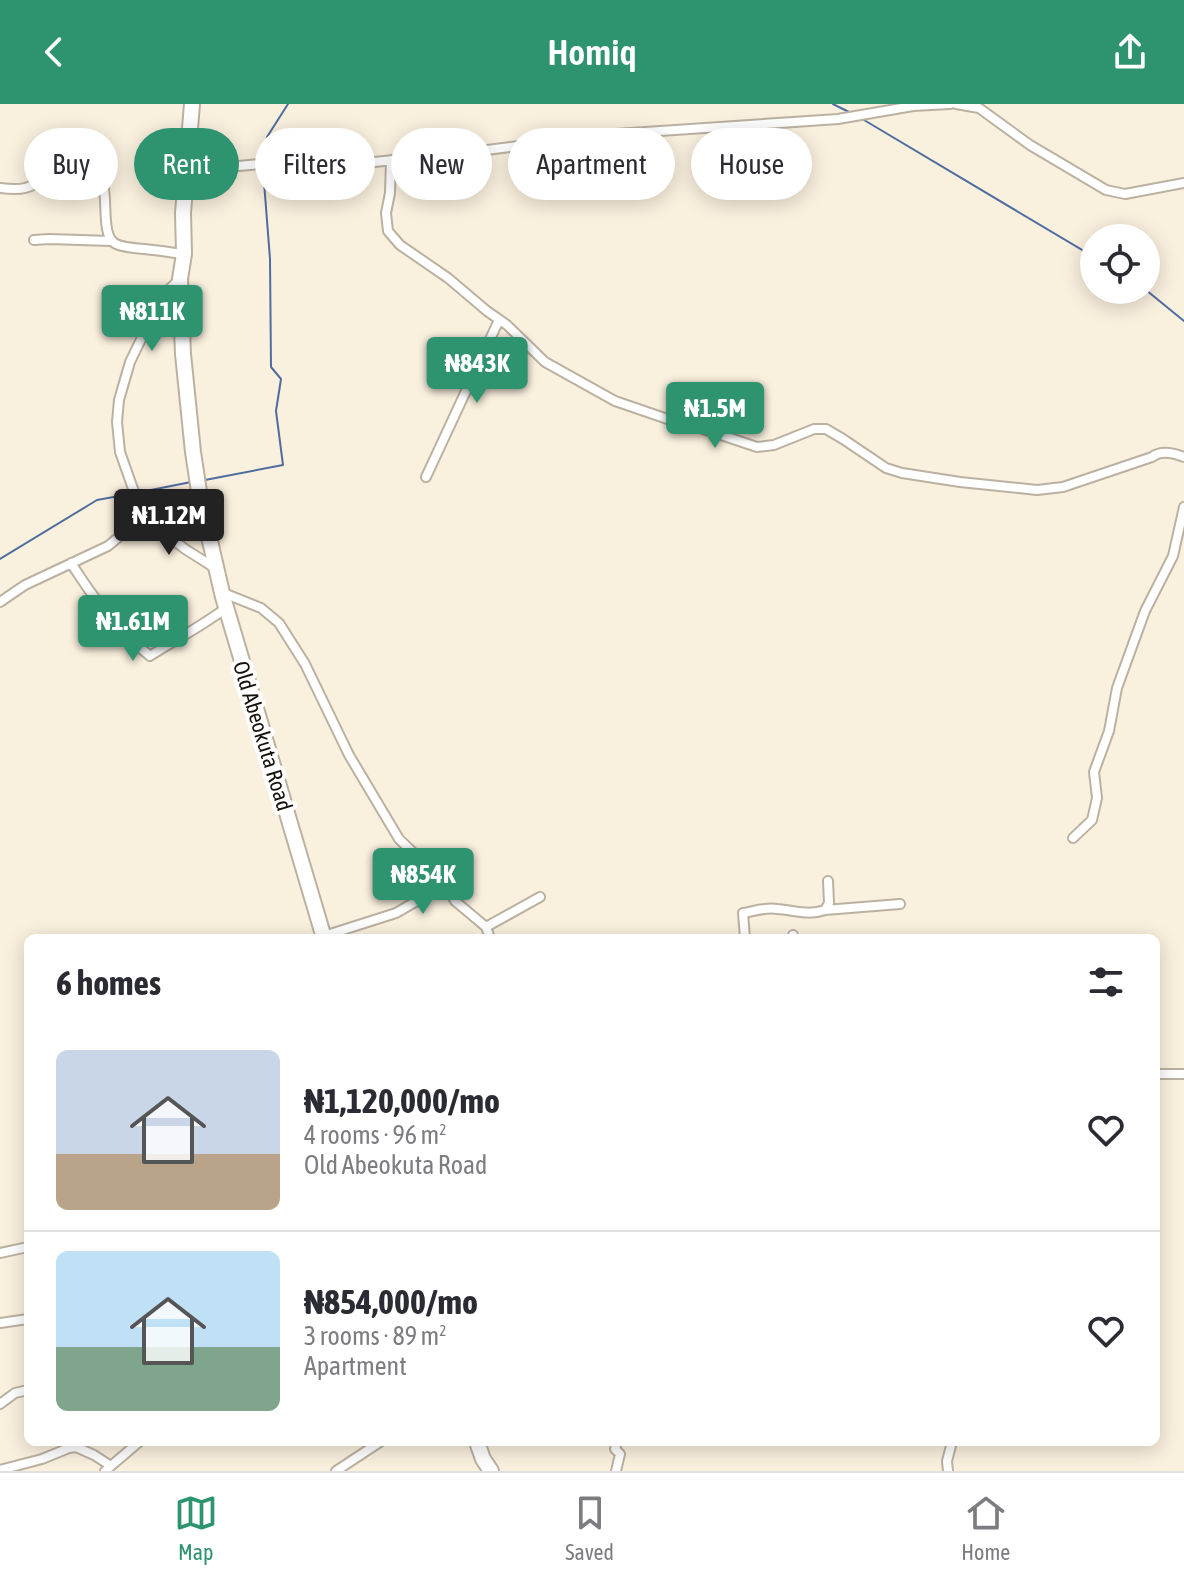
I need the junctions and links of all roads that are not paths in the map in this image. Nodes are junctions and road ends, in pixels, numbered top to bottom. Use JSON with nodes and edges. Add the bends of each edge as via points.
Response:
{"nodes":[{"id":1,"x":192,"y":104,"type":"edge"},
{"id":2,"x":953,"y":104,"type":"edge"},
{"id":3,"x":190,"y":128,"type":"edge"},
{"id":4,"x":492,"y":149,"type":"edge"},
{"id":5,"x":391,"y":160,"type":"joint"},
{"id":6,"x":239,"y":166,"type":"edge"},
{"id":7,"x":1184,"y":183,"type":"edge"},
{"id":8,"x":0,"y":188,"type":"edge"},
{"id":9,"x":184,"y":200,"type":"edge"},
{"id":10,"x":34,"y":240,"type":"dead end"},
{"id":11,"x":111,"y":241,"type":"junction"},
{"id":12,"x":184,"y":254,"type":"junction"},
{"id":13,"x":180,"y":279,"type":"junction"},
{"id":14,"x":499,"y":320,"type":"junction"},
{"id":15,"x":1184,"y":457,"type":"edge"},
{"id":16,"x":426,"y":477,"type":"dead end"},
{"id":17,"x":1184,"y":507,"type":"edge"},
{"id":18,"x":143,"y":517,"type":"junction"},
{"id":19,"x":71,"y":563,"type":"junction"},
{"id":20,"x":215,"y":568,"type":"junction"},
{"id":21,"x":221,"y":592,"type":"junction"},
{"id":22,"x":0,"y":602,"type":"edge"},
{"id":23,"x":226,"y":608,"type":"junction"},
{"id":24,"x":1073,"y":838,"type":"dead end"},
{"id":25,"x":828,"y":881,"type":"dead end"},
{"id":26,"x":446,"y":884,"type":"junction"},
{"id":27,"x":540,"y":897,"type":"dead end"},
{"id":28,"x":900,"y":904,"type":"dead end"},
{"id":29,"x":825,"y":910,"type":"junction"},
{"id":30,"x":486,"y":927,"type":"junction"},
{"id":31,"x":323,"y":934,"type":"edge"},
{"id":32,"x":333,"y":934,"type":"edge"},
{"id":33,"x":489,"y":934,"type":"edge"},
{"id":34,"x":745,"y":934,"type":"edge"},
{"id":35,"x":1160,"y":1074,"type":"edge"},
{"id":36,"x":1184,"y":1074,"type":"edge"},
{"id":37,"x":24,"y":1248,"type":"edge"},
{"id":38,"x":0,"y":1253,"type":"edge"},
{"id":39,"x":24,"y":1320,"type":"edge"},
{"id":40,"x":0,"y":1323,"type":"edge"},
{"id":41,"x":24,"y":1391,"type":"edge"},
{"id":42,"x":0,"y":1404,"type":"edge"},
{"id":43,"x":134,"y":1446,"type":"edge"},
{"id":44,"x":374,"y":1446,"type":"edge"},
{"id":45,"x":479,"y":1446,"type":"edge"},
{"id":46,"x":616,"y":1446,"type":"edge"},
{"id":47,"x":951,"y":1446,"type":"edge"},
{"id":48,"x":108,"y":1469,"type":"edge"},
{"id":49,"x":0,"y":1470,"type":"edge"},
{"id":50,"x":336,"y":1471,"type":"edge"},
{"id":51,"x":491,"y":1471,"type":"edge"},
{"id":52,"x":616,"y":1471,"type":"edge"},
{"id":53,"x":948,"y":1471,"type":"edge"}],
"edges":[{"from":1,"to":3,"type":"highway","name":"Old Abeokuta Road"},
{"from":2,"to":4,"type":"street"},
{"from":2,"to":7,"type":"street","via":[[979,108],[1106,190],[1125,194]]},
{"from":5,"to":6,"type":"street"},
{"from":5,"to":14,"type":"street","via":[[388,231]]},
{"from":8,"to":11,"type":"street","via":[[24,188],[76,167],[95,168],[104,186]]},
{"from":9,"to":12,"type":"highway","name":"Old Abeokuta Road"},
{"from":10,"to":11,"type":"street"},
{"from":11,"to":12,"type":"street"},
{"from":12,"to":13,"type":"highway","name":"Old Abeokuta Road"},
{"from":13,"to":18,"type":"street","via":[[162,296],[130,362],[119,400],[120,452]]},
{"from":13,"to":20,"type":"highway","name":"Old Abeokuta Road","via":[[193,452]]},
{"from":14,"to":15,"type":"street","via":[[545,362],[615,401],[757,447],[826,429],[902,473],[1037,490],[1063,487],[1156,454]]},
{"from":14,"to":16,"type":"street"},
{"from":17,"to":24,"type":"street","via":[[1173,556],[1145,611],[1117,688],[1094,772],[1097,798],[1092,820]]},
{"from":18,"to":19,"type":"street","via":[[108,546]]},
{"from":18,"to":20,"type":"street"},
{"from":19,"to":22,"type":"street"},
{"from":19,"to":23,"type":"street","via":[[96,602],[150,656]]},
{"from":20,"to":21,"type":"highway","name":"Old Abeokuta Road"},
{"from":21,"to":23,"type":"highway","name":"Old Abeokuta Road"},
{"from":21,"to":26,"type":"street","via":[[261,608],[279,623],[399,839]]},
{"from":23,"to":31,"type":"highway","name":"Old Abeokuta Road"},
{"from":25,"to":29,"type":"street"},
{"from":26,"to":30,"type":"street","via":[[455,901]]},
{"from":26,"to":32,"type":"street","via":[[396,913]]},
{"from":27,"to":30,"type":"street"},
{"from":28,"to":29,"type":"street"},
{"from":29,"to":34,"type":"street","via":[[765,908],[743,913]]},
{"from":30,"to":33,"type":"street"},
{"from":35,"to":36,"type":"street"},
{"from":37,"to":38,"type":"street"},
{"from":39,"to":40,"type":"street"},
{"from":41,"to":42,"type":"street"},
{"from":43,"to":48,"type":"street"},
{"from":44,"to":50,"type":"street"},
{"from":45,"to":51,"type":"highway"},
{"from":46,"to":52,"type":"street","via":[[620,1454]]},
{"from":47,"to":53,"type":"street"},
{"from":48,"to":49,"type":"street","via":[[76,1447]]}]}
